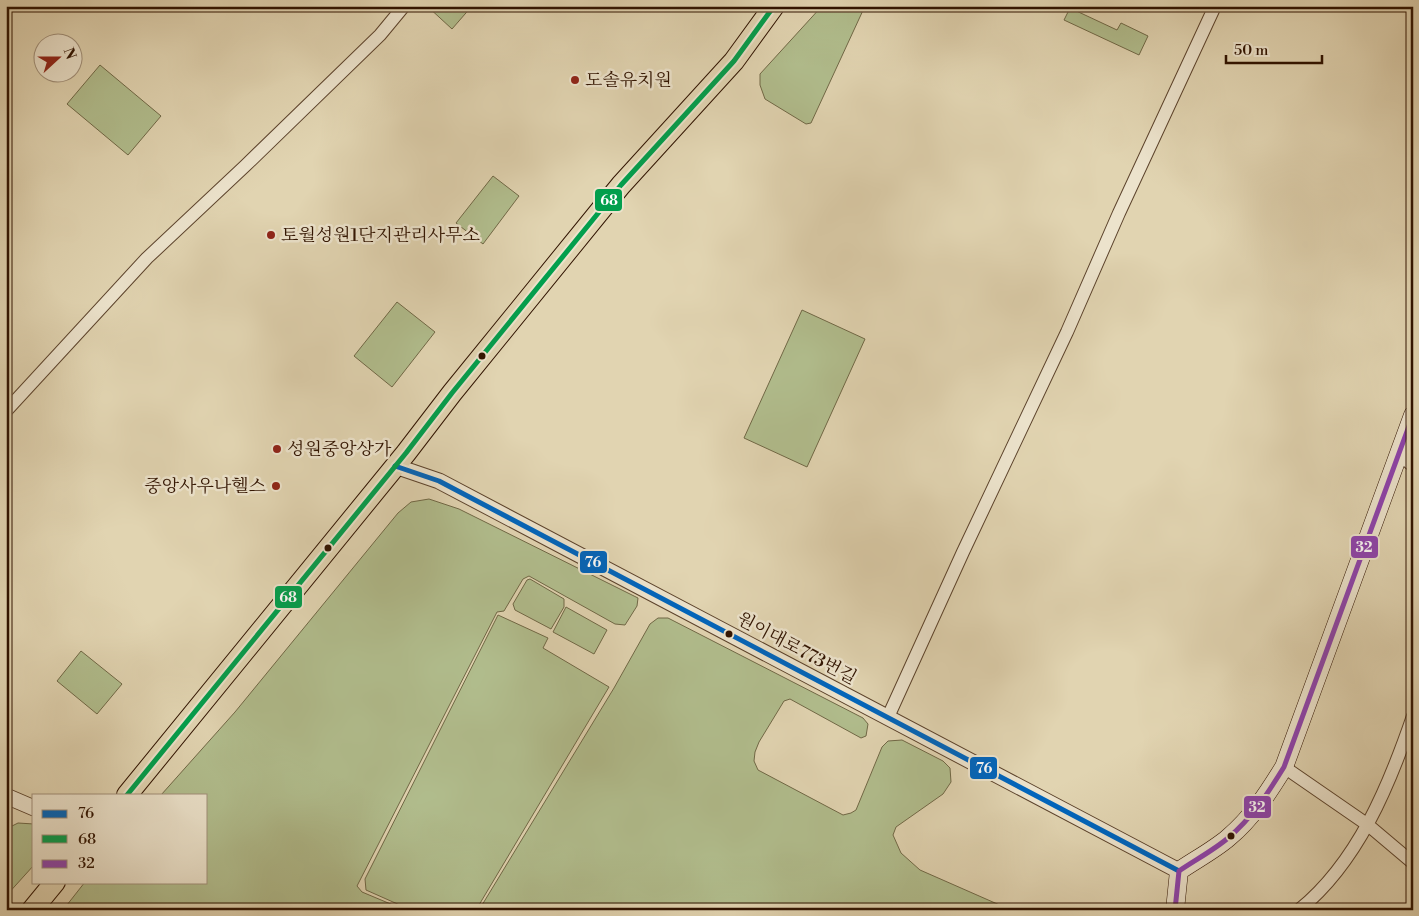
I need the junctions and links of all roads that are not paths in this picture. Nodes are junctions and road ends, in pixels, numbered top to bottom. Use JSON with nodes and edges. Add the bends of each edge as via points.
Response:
{"nodes":[{"id":1,"x":404,"y":6,"type":"edge"},
{"id":2,"x":774,"y":6,"type":"edge"},
{"id":3,"x":1215,"y":6,"type":"edge"},
{"id":4,"x":6,"y":411,"type":"edge"},
{"id":5,"x":1413,"y":415,"type":"edge"},
{"id":6,"x":1399,"y":454,"type":"junction"},
{"id":7,"x":395,"y":466,"type":"junction"},
{"id":8,"x":1413,"y":466,"type":"edge"},
{"id":9,"x":1413,"y":716,"type":"edge"},
{"id":10,"x":888,"y":717,"type":"junction"},
{"id":11,"x":1409,"y":743,"type":"edge"},
{"id":12,"x":1284,"y":767,"type":"junction"},
{"id":13,"x":128,"y":794,"type":"edge"},
{"id":14,"x":6,"y":796,"type":"edge"},
{"id":15,"x":32,"y":807,"type":"edge"},
{"id":16,"x":1368,"y":824,"type":"junction"},
{"id":17,"x":1413,"y":863,"type":"edge"},
{"id":18,"x":1179,"y":870,"type":"junction"},
{"id":19,"x":53,"y":884,"type":"edge"},
{"id":20,"x":32,"y":910,"type":"edge"},
{"id":21,"x":1175,"y":910,"type":"edge"},
{"id":22,"x":1299,"y":910,"type":"edge"}],
"edges":[{"from":1,"to":4,"type":"street","via":[[380,34],[147,258]]},
{"from":2,"to":7,"type":"main road","via":[[734,60],[621,185]]},
{"from":3,"to":10,"type":"street"},
{"from":5,"to":6,"type":"main road"},
{"from":6,"to":8,"type":"street"},
{"from":6,"to":12,"type":"main road"},
{"from":7,"to":10,"type":"street","name":"원이대로773번길","via":[[439,481]]},
{"from":7,"to":13,"type":"main road"},
{"from":9,"to":11,"type":"street"},
{"from":10,"to":18,"type":"street","name":"원이대로773번길"},
{"from":11,"to":16,"type":"street"},
{"from":12,"to":16,"type":"street"},
{"from":12,"to":18,"type":"main road","via":[[1269,792],[1239,828]]},
{"from":14,"to":15,"type":"street"},
{"from":16,"to":17,"type":"street"},
{"from":16,"to":22,"type":"street","via":[[1338,868]]},
{"from":18,"to":21,"type":"main road"},
{"from":19,"to":20,"type":"main road"}]}
